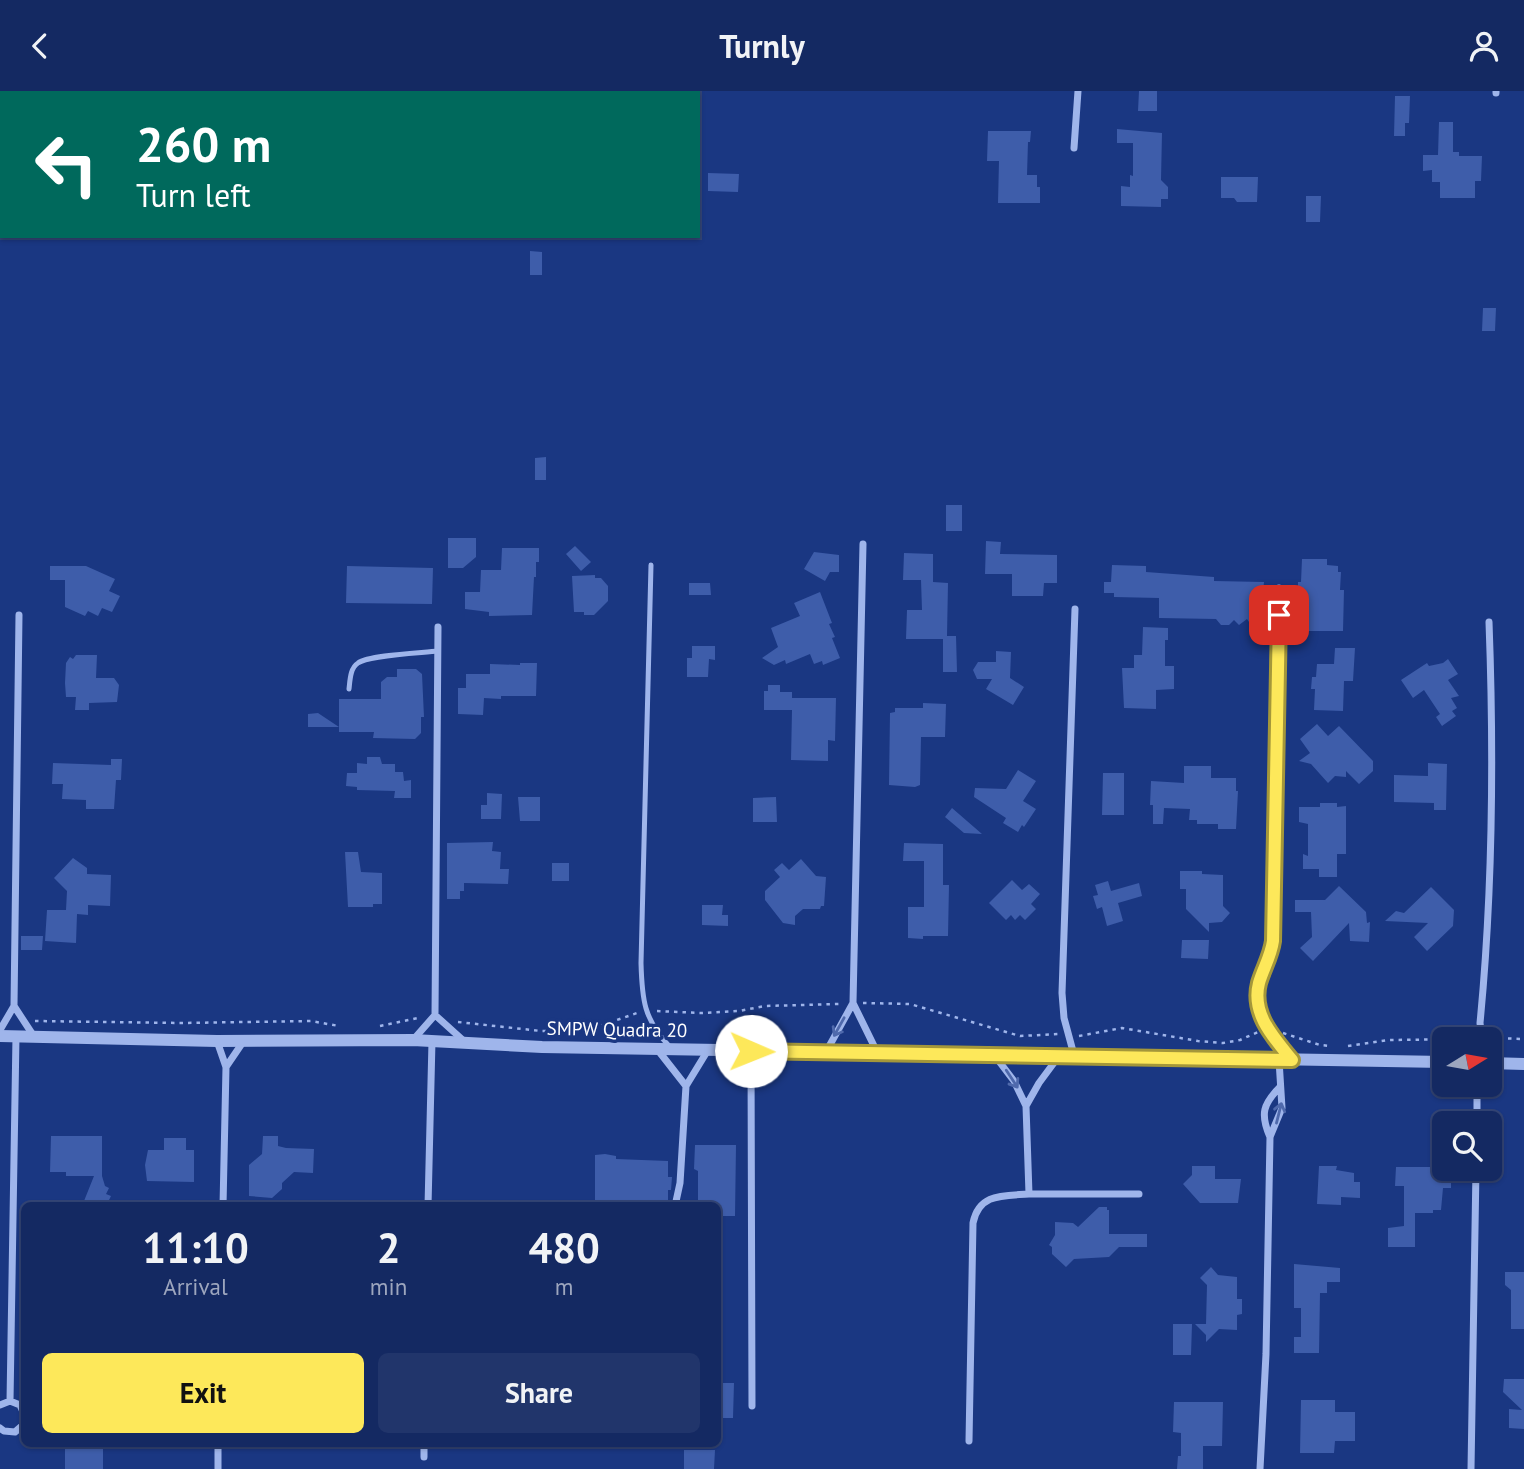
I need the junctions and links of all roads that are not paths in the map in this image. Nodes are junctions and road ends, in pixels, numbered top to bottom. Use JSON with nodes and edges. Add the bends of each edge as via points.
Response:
{"nodes":[{"id":1,"x":1078,"y":91,"type":"edge"},
{"id":2,"x":1074,"y":148,"type":"dead end"},
{"id":3,"x":863,"y":544,"type":"dead end"},
{"id":4,"x":652,"y":565,"type":"dead end"},
{"id":5,"x":1279,"y":587,"type":"dead end"},
{"id":6,"x":1074,"y":609,"type":"dead end"},
{"id":7,"x":19,"y":615,"type":"dead end"},
{"id":8,"x":1489,"y":622,"type":"dead end"},
{"id":9,"x":438,"y":627,"type":"dead end"},
{"id":10,"x":438,"y":651,"type":"junction"},
{"id":11,"x":349,"y":689,"type":"dead end"},
{"id":12,"x":853,"y":1003,"type":"junction"},
{"id":13,"x":14,"y":1006,"type":"junction"},
{"id":14,"x":435,"y":1015,"type":"junction"},
{"id":15,"x":1480,"y":1027,"type":"edge"},
{"id":16,"x":0,"y":1030,"type":"edge"},
{"id":17,"x":33,"y":1035,"type":"junction"},
{"id":18,"x":0,"y":1036,"type":"edge"},
{"id":19,"x":16,"y":1036,"type":"junction"},
{"id":20,"x":413,"y":1040,"type":"junction"},
{"id":21,"x":217,"y":1041,"type":"junction"},
{"id":22,"x":244,"y":1041,"type":"junction"},
{"id":23,"x":432,"y":1041,"type":"junction"},
{"id":24,"x":465,"y":1042,"type":"junction"},
{"id":25,"x":657,"y":1049,"type":"junction"},
{"id":26,"x":671,"y":1049,"type":"junction"},
{"id":27,"x":708,"y":1049,"type":"junction"},
{"id":28,"x":751,"y":1051,"type":"junction"},
{"id":29,"x":826,"y":1052,"type":"junction"},
{"id":30,"x":877,"y":1052,"type":"junction"},
{"id":31,"x":995,"y":1054,"type":"junction"},
{"id":32,"x":1059,"y":1055,"type":"junction"},
{"id":33,"x":1074,"y":1055,"type":"junction"},
{"id":34,"x":1286,"y":1060,"type":"junction"},
{"id":35,"x":1432,"y":1062,"type":"edge"},
{"id":36,"x":1502,"y":1063,"type":"edge"},
{"id":37,"x":1524,"y":1064,"type":"edge"},
{"id":38,"x":226,"y":1067,"type":"junction"},
{"id":39,"x":686,"y":1086,"type":"junction"},
{"id":40,"x":1280,"y":1087,"type":"junction"},
{"id":41,"x":1026,"y":1106,"type":"junction"},
{"id":42,"x":1270,"y":1137,"type":"junction"},
{"id":43,"x":1476,"y":1181,"type":"edge"},
{"id":44,"x":1029,"y":1194,"type":"junction"},
{"id":45,"x":1139,"y":1194,"type":"dead end"},
{"id":46,"x":223,"y":1202,"type":"edge"},
{"id":47,"x":428,"y":1202,"type":"edge"},
{"id":48,"x":676,"y":1202,"type":"edge"},
{"id":49,"x":10,"y":1401,"type":"junction"},
{"id":50,"x":0,"y":1405,"type":"edge"},
{"id":51,"x":752,"y":1406,"type":"dead end"},
{"id":52,"x":21,"y":1408,"type":"edge"},
{"id":53,"x":21,"y":1426,"type":"edge"},
{"id":54,"x":0,"y":1428,"type":"edge"},
{"id":55,"x":969,"y":1441,"type":"dead end"},
{"id":56,"x":218,"y":1447,"type":"edge"},
{"id":57,"x":424,"y":1447,"type":"edge"},
{"id":58,"x":424,"y":1457,"type":"dead end"},
{"id":59,"x":218,"y":1469,"type":"edge"},
{"id":60,"x":1260,"y":1469,"type":"edge"},
{"id":61,"x":1471,"y":1469,"type":"edge"}],
"edges":[{"from":1,"to":2,"type":"street"},
{"from":3,"to":12,"type":"street"},
{"from":4,"to":26,"type":"lane","via":[[641,984],[654,1029]]},
{"from":5,"to":34,"type":"street","via":[[1273,941],[1257,992],[1266,1028]]},
{"from":6,"to":33,"type":"street","via":[[1062,993]]},
{"from":7,"to":13,"type":"street"},
{"from":8,"to":15,"type":"street","via":[[1493,750],[1490,897]]},
{"from":9,"to":10,"type":"street"},
{"from":10,"to":11,"type":"lane","via":[[357,663]]},
{"from":10,"to":14,"type":"street"},
{"from":12,"to":29,"type":"street","one_way":true},
{"from":12,"to":30,"type":"street"},
{"from":13,"to":16,"type":"street"},
{"from":13,"to":17,"type":"street"},
{"from":14,"to":20,"type":"street"},
{"from":14,"to":24,"type":"street"},
{"from":17,"to":19,"type":"street","name":"SMPW Quadra 20"},
{"from":17,"to":21,"type":"street","name":"SMPW Quadra 20"},
{"from":18,"to":19,"type":"street","name":"SMPW Quadra 20"},
{"from":19,"to":49,"type":"street"},
{"from":20,"to":22,"type":"street","name":"SMPW Quadra 20"},
{"from":20,"to":23,"type":"street","name":"SMPW Quadra 20"},
{"from":21,"to":22,"type":"street","name":"SMPW Quadra 20"},
{"from":21,"to":38,"type":"street"},
{"from":22,"to":38,"type":"street"},
{"from":23,"to":24,"type":"street","name":"SMPW Quadra 20"},
{"from":23,"to":47,"type":"street"},
{"from":24,"to":25,"type":"street","name":"SMPW Quadra 20"},
{"from":25,"to":26,"type":"street","name":"SMPW Quadra 20"},
{"from":25,"to":39,"type":"street"},
{"from":26,"to":27,"type":"street","name":"SMPW Quadra 20"},
{"from":27,"to":28,"type":"street","name":"SMPW Quadra 20"},
{"from":27,"to":39,"type":"street"},
{"from":28,"to":29,"type":"street","name":"SMPW Quadra 20"},
{"from":28,"to":51,"type":"street"},
{"from":29,"to":30,"type":"street","name":"SMPW Quadra 20"},
{"from":30,"to":31,"type":"street","name":"SMPW Quadra 20"},
{"from":31,"to":32,"type":"street","name":"SMPW Quadra 20"},
{"from":31,"to":41,"type":"street","one_way":true},
{"from":32,"to":33,"type":"street","name":"SMPW Quadra 20"},
{"from":32,"to":41,"type":"street"},
{"from":33,"to":34,"type":"street","name":"SMPW Quadra 20"},
{"from":34,"to":35,"type":"street","name":"SMPW Quadra 20"},
{"from":34,"to":40,"type":"street"},
{"from":36,"to":37,"type":"street"},
{"from":38,"to":46,"type":"street"},
{"from":39,"to":48,"type":"street"},
{"from":42,"to":40,"type":"street","one_way":true,"via":[[1281,1115]]},
{"from":40,"to":42,"type":"street","via":[[1265,1107]]},
{"from":41,"to":44,"type":"street"},
{"from":42,"to":60,"type":"street"},
{"from":43,"to":61,"type":"street"},
{"from":44,"to":45,"type":"street"},
{"from":44,"to":55,"type":"street","via":[[991,1198],[976,1211]]},
{"from":49,"to":50,"type":"street"},
{"from":49,"to":52,"type":"street"},
{"from":53,"to":54,"type":"street","via":[[15,1431]]},
{"from":56,"to":59,"type":"street"},
{"from":57,"to":58,"type":"street"}]}
